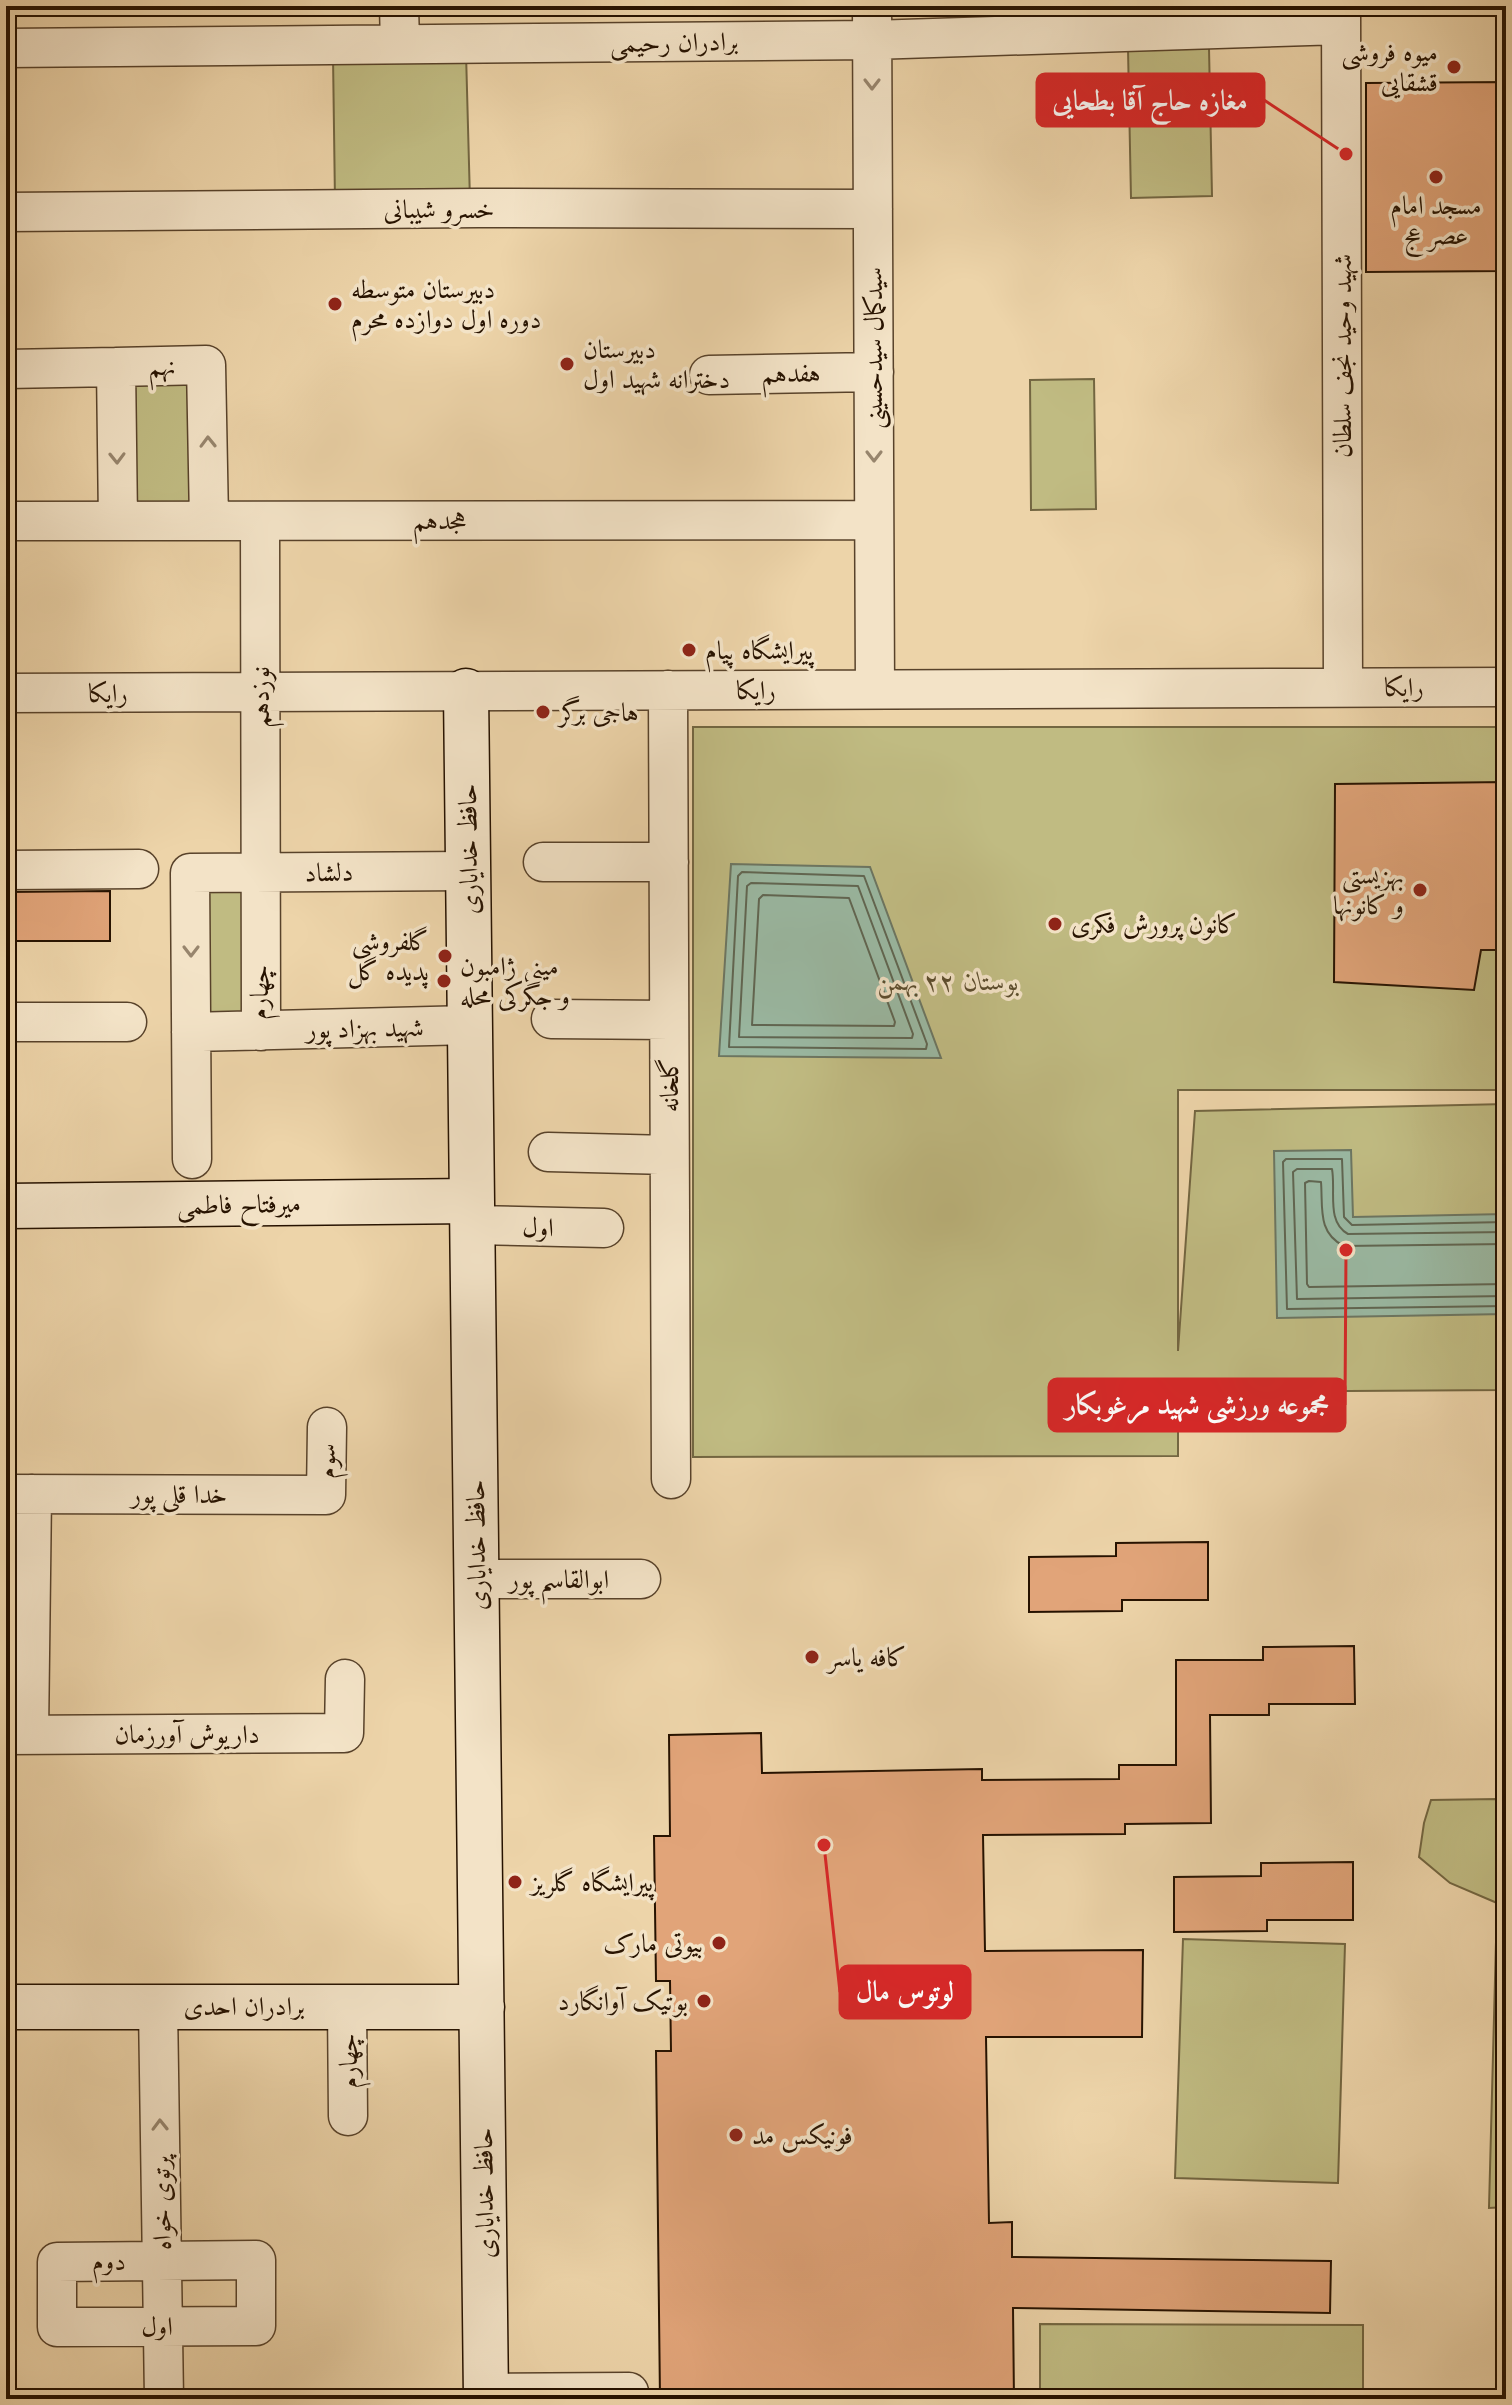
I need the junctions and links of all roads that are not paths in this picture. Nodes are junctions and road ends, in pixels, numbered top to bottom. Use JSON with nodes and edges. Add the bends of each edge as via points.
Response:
{"nodes":[{"id":1,"x":399,"y":6,"type":"edge"},
{"id":2,"x":1341,"y":16,"type":"edge"},
{"id":3,"x":872,"y":23,"type":"edge"},
{"id":4,"x":400,"y":44,"type":"junction"},
{"id":5,"x":6,"y":48,"type":"edge"},
{"id":6,"x":873,"y":209,"type":"junction"},
{"id":7,"x":6,"y":212,"type":"edge"},
{"id":8,"x":116,"y":367,"type":"junction"},
{"id":9,"x":6,"y":369,"type":"edge"},
{"id":10,"x":874,"y":372,"type":"junction"},
{"id":11,"x":709,"y":375,"type":"dead end"},
{"id":12,"x":209,"y":520,"type":"junction"},
{"id":13,"x":874,"y":520,"type":"junction"},
{"id":14,"x":6,"y":521,"type":"edge"},
{"id":15,"x":118,"y":521,"type":"junction"},
{"id":16,"x":260,"y":521,"type":"junction"},
{"id":17,"x":1343,"y":687,"type":"junction"},
{"id":18,"x":1506,"y":687,"type":"edge"},
{"id":19,"x":875,"y":689,"type":"junction"},
{"id":20,"x":668,"y":690,"type":"junction"},
{"id":21,"x":466,"y":691,"type":"junction"},
{"id":22,"x":260,"y":692,"type":"junction"},
{"id":23,"x":6,"y":693,"type":"edge"},
{"id":24,"x":543,"y":862,"type":"dead end"},
{"id":25,"x":669,"y":862,"type":"junction"},
{"id":26,"x":139,"y":869,"type":"dead end"},
{"id":27,"x":6,"y":870,"type":"edge"},
{"id":28,"x":468,"y":871,"type":"junction"},
{"id":29,"x":260,"y":873,"type":"junction"},
{"id":30,"x":551,"y":1019,"type":"dead end"},
{"id":31,"x":669,"y":1020,"type":"junction"},
{"id":32,"x":6,"y":1022,"type":"edge"},
{"id":33,"x":127,"y":1022,"type":"dead end"},
{"id":34,"x":470,"y":1025,"type":"junction"},
{"id":35,"x":261,"y":1031,"type":"junction"},
{"id":36,"x":191,"y":1032,"type":"junction"},
{"id":37,"x":548,"y":1152,"type":"dead end"},
{"id":38,"x":669,"y":1155,"type":"junction"},
{"id":39,"x":192,"y":1159,"type":"dead end"},
{"id":40,"x":6,"y":1206,"type":"edge"},
{"id":41,"x":472,"y":1213,"type":"junction"},
{"id":42,"x":604,"y":1228,"type":"dead end"},
{"id":43,"x":327,"y":1427,"type":"dead end"},
{"id":44,"x":671,"y":1479,"type":"dead end"},
{"id":45,"x":19,"y":1494,"type":"edge"},
{"id":46,"x":326,"y":1495,"type":"joint"},
{"id":47,"x":476,"y":1579,"type":"junction"},
{"id":48,"x":641,"y":1579,"type":"dead end"},
{"id":49,"x":345,"y":1679,"type":"dead end"},
{"id":50,"x":18,"y":1735,"type":"edge"},
{"id":51,"x":347,"y":2006,"type":"junction"},
{"id":52,"x":6,"y":2007,"type":"edge"},
{"id":53,"x":158,"y":2007,"type":"junction"},
{"id":54,"x":482,"y":2007,"type":"junction"},
{"id":55,"x":348,"y":2116,"type":"dead end"},
{"id":56,"x":162,"y":2261,"type":"junction"},
{"id":57,"x":163,"y":2326,"type":"junction"},
{"id":58,"x":57,"y":2327,"type":"joint"},
{"id":59,"x":629,"y":2392,"type":"dead end"},
{"id":60,"x":486,"y":2396,"type":"edge"},
{"id":61,"x":164,"y":2399,"type":"edge"}],
"edges":[{"from":1,"to":4,"type":"street"},
{"from":2,"to":3,"type":"street","name":"برادران رحیمی"},
{"from":2,"to":17,"type":"street","name":"شهید وحید نجف سلطان"},
{"from":3,"to":4,"type":"street","name":"برادران رحیمی"},
{"from":3,"to":6,"type":"street","name":"سیدکمال سیدحسینی","one_way":true},
{"from":4,"to":5,"type":"street","name":"برادران رحیمی"},
{"from":6,"to":7,"type":"street","name":"خسرو شیبانی"},
{"from":6,"to":10,"type":"street","name":"سیدکمال سیدحسینی"},
{"from":8,"to":9,"type":"street"},
{"from":12,"to":8,"type":"street","name":"نهم","one_way":true,"via":[[206,365]]},
{"from":8,"to":15,"type":"street","name":"نهم","one_way":true},
{"from":10,"to":11,"type":"street","name":"هفدهم"},
{"from":10,"to":13,"type":"street","name":"سیدکمال سیدحسینی","one_way":true},
{"from":12,"to":15,"type":"street","name":"هجدهم"},
{"from":12,"to":16,"type":"street","name":"هجدهم"},
{"from":13,"to":16,"type":"street","name":"هجدهم"},
{"from":13,"to":19,"type":"street","name":"سیدکمال سیدحسینی"},
{"from":14,"to":15,"type":"street","name":"هجدهم"},
{"from":16,"to":22,"type":"street","name":"نوزدهم"},
{"from":17,"to":18,"type":"street","name":"رایکا"},
{"from":17,"to":19,"type":"street","name":"رایکا"},
{"from":19,"to":20,"type":"street","name":"رایکا"},
{"from":20,"to":21,"type":"street","name":"رایکا"},
{"from":20,"to":25,"type":"street","name":"گلخانه"},
{"from":21,"to":22,"type":"street","name":"رایکا"},
{"from":21,"to":28,"type":"street","name":"حافظ خدایاری"},
{"from":22,"to":23,"type":"street","name":"رایکا"},
{"from":22,"to":29,"type":"street","name":"نوزدهم"},
{"from":24,"to":25,"type":"street"},
{"from":25,"to":31,"type":"street","name":"گلخانه"},
{"from":26,"to":27,"type":"street"},
{"from":28,"to":29,"type":"street","name":"دلشاد"},
{"from":28,"to":34,"type":"street","name":"حافظ خدایاری"},
{"from":29,"to":35,"type":"street","name":"چهارم"},
{"from":29,"to":36,"type":"street","name":"دلشاد","one_way":true,"via":[[190,873]]},
{"from":30,"to":31,"type":"street"},
{"from":31,"to":38,"type":"street","name":"گلخانه"},
{"from":32,"to":33,"type":"street"},
{"from":34,"to":35,"type":"street","name":"شهید بهزاد پور"},
{"from":34,"to":41,"type":"street","name":"حافظ خدایاری"},
{"from":35,"to":36,"type":"street","name":"چهارم"},
{"from":36,"to":39,"type":"street"},
{"from":37,"to":38,"type":"street"},
{"from":38,"to":44,"type":"street","name":"گلخانه"},
{"from":40,"to":41,"type":"street","name":"میرفتاح فاطمی"},
{"from":41,"to":42,"type":"street","name":"اول"},
{"from":41,"to":47,"type":"street","name":"حافظ خدایاری"},
{"from":43,"to":46,"type":"street","name":"سوم"},
{"from":45,"to":46,"type":"street","name":"خدا قلی پور"},
{"from":45,"to":50,"type":"street"},
{"from":47,"to":48,"type":"street","name":"ابوالقاسم پور"},
{"from":47,"to":54,"type":"street","name":"حافظ خدایاری"},
{"from":49,"to":50,"type":"street","name":"داریوش آورزمان","via":[[344,1733]]},
{"from":51,"to":53,"type":"street","name":"برادران احدی"},
{"from":51,"to":54,"type":"street","name":"برادران احدی"},
{"from":51,"to":55,"type":"street","name":"چهارم"},
{"from":52,"to":53,"type":"street","name":"برادران احدی"},
{"from":56,"to":53,"type":"street","name":"پرتوی خواه","one_way":true},
{"from":54,"to":60,"type":"street","name":"حافظ خدایاری"},
{"from":56,"to":57,"type":"street","name":"پرتوی خواه"},
{"from":56,"to":57,"type":"street","name":"اول","via":[[256,2260],[256,2326]]},
{"from":56,"to":58,"type":"street","name":"دوم","via":[[57,2262]]},
{"from":57,"to":58,"type":"street","name":"اول"},
{"from":57,"to":61,"type":"street","name":"پرتوی خواه"},
{"from":59,"to":60,"type":"street"}]}
